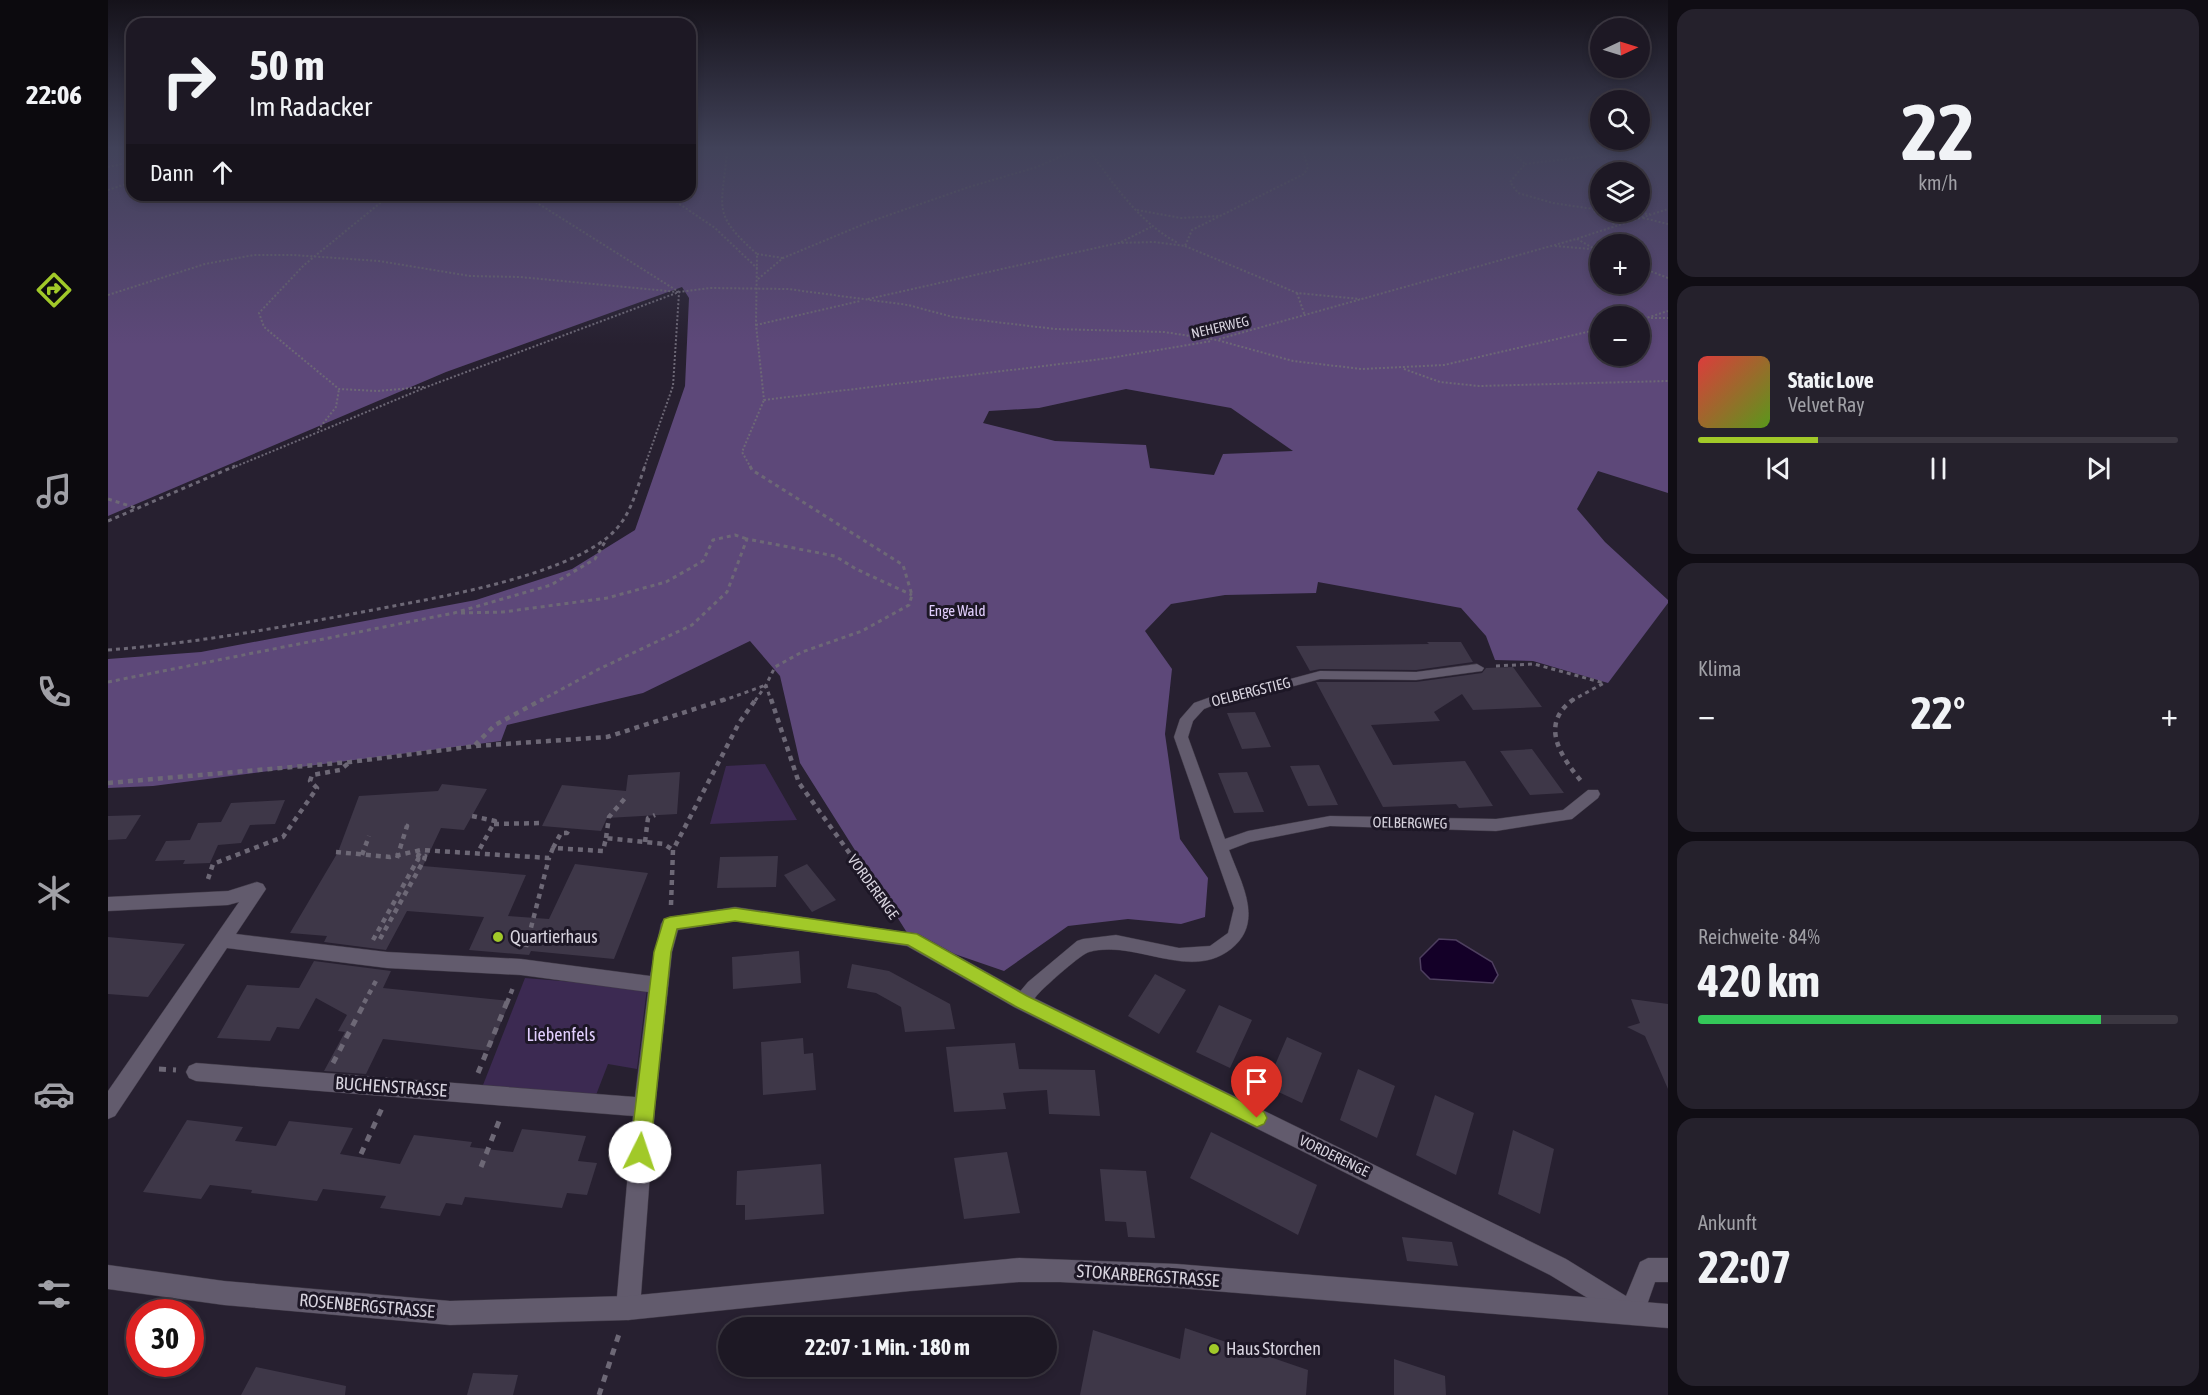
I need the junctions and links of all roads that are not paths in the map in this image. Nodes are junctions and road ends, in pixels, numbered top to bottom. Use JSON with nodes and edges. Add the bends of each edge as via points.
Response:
{"nodes":[{"id":1,"x":1477,"y":668,"type":"road end"},
{"id":2,"x":1593,"y":794,"type":"road end"},
{"id":3,"x":1221,"y":847,"type":"junction"},
{"id":4,"x":108,"y":904,"type":"edge"},
{"id":5,"x":224,"y":940,"type":"junction"},
{"id":6,"x":659,"y":986,"type":"junction"},
{"id":7,"x":1021,"y":1001,"type":"junction"},
{"id":8,"x":196,"y":1072,"type":"road end"},
{"id":9,"x":644,"y":1107,"type":"junction"},
{"id":10,"x":108,"y":1109,"type":"edge"},
{"id":11,"x":1668,"y":1270,"type":"edge"},
{"id":12,"x":108,"y":1277,"type":"edge"},
{"id":13,"x":628,"y":1308,"type":"junction"},
{"id":14,"x":1632,"y":1313,"type":"junction"},
{"id":15,"x":1668,"y":1316,"type":"edge"}],
"edges":[{"from":1,"to":3,"type":"lane","name":"OELBERGSTIEG","via":[[1416,676],[1320,675],[1199,706],[1186,719],[1181,737]]},
{"from":2,"to":3,"type":"lane","name":"OELBERGWEG","via":[[1567,815],[1496,825],[1330,821],[1248,837]]},
{"from":3,"to":7,"type":"lane","name":"OELBERGSTIEG","via":[[1242,908],[1236,936],[1229,942],[1214,953],[1179,955],[1116,942],[1083,946]]},
{"from":4,"to":5,"type":"street","via":[[228,898],[257,890]]},
{"from":5,"to":6,"type":"street","via":[[365,957],[521,968]]},
{"from":5,"to":10,"type":"street"},
{"from":6,"to":7,"type":"street","name":"VORDERENGE","via":[[670,924],[735,914],[911,939]]},
{"from":6,"to":9,"type":"street"},
{"from":7,"to":14,"type":"street","name":"VORDERENGE","via":[[1558,1267]]},
{"from":8,"to":9,"type":"street","name":"BUCHENSTRASSE"},
{"from":9,"to":13,"type":"street"},
{"from":11,"to":14,"type":"street","via":[[1648,1270]]},
{"from":12,"to":13,"type":"street","name":"ROSENBERGSTRASSE","via":[[224,1293],[450,1313]]},
{"from":13,"to":14,"type":"street","name":"STOKARBERGSTRASSE","via":[[1019,1270],[1131,1273]]},
{"from":14,"to":15,"type":"street","name":"STOKARBERGSTRASSE"}]}
